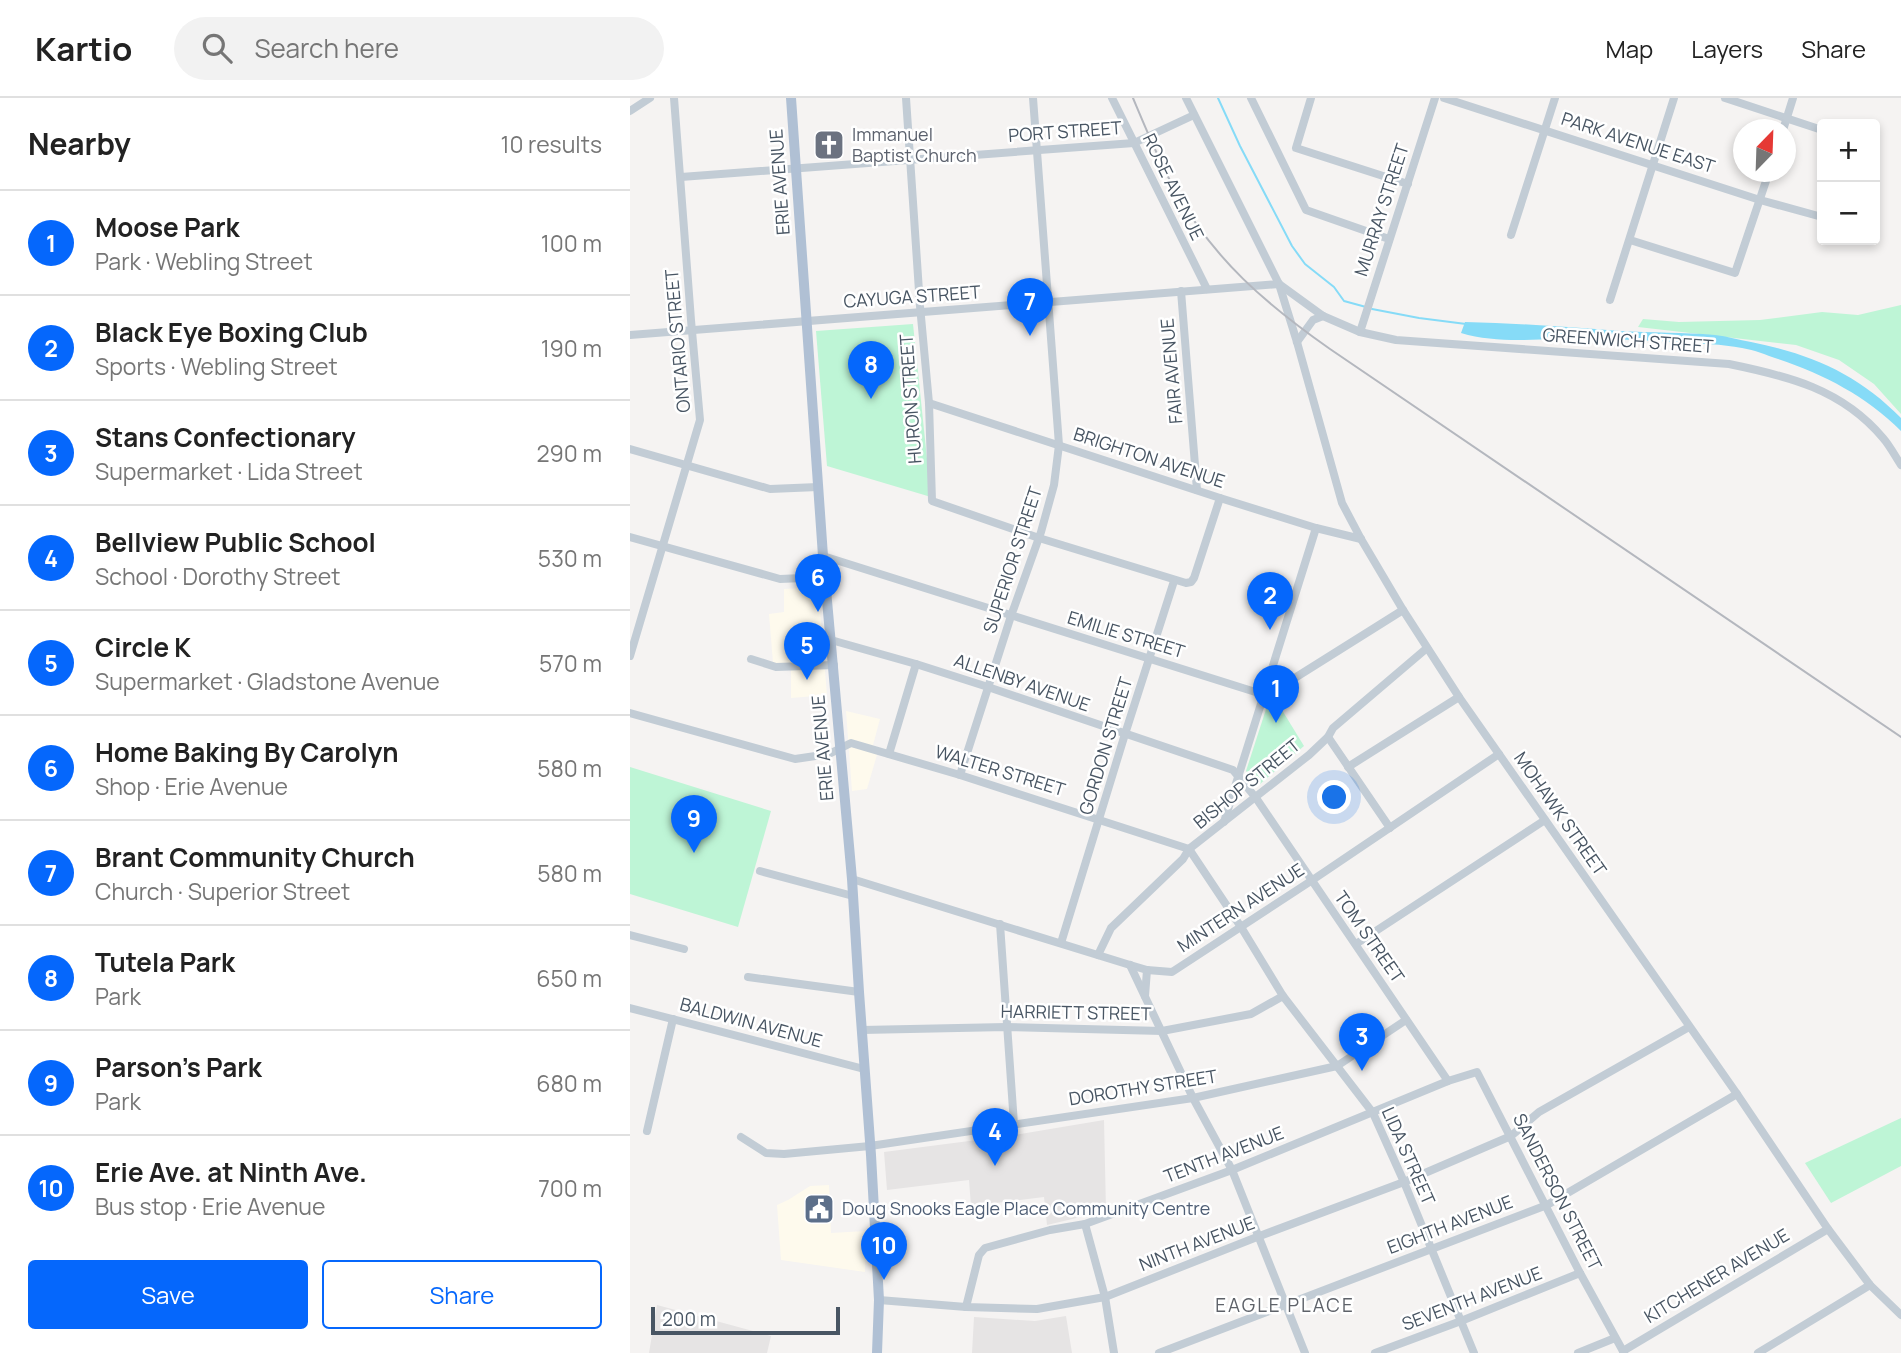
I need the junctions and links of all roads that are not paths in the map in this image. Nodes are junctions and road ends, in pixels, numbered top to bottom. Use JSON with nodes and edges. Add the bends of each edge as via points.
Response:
{"nodes":[{"id":1,"x":650,"y":98,"type":"edge"},
{"id":2,"x":674,"y":98,"type":"edge"},
{"id":3,"x":791,"y":98,"type":"edge"},
{"id":4,"x":906,"y":98,"type":"edge"},
{"id":5,"x":1033,"y":98,"type":"edge"},
{"id":6,"x":1112,"y":98,"type":"edge"},
{"id":7,"x":1186,"y":98,"type":"edge"},
{"id":8,"x":1251,"y":98,"type":"edge"},
{"id":9,"x":1311,"y":98,"type":"edge"},
{"id":10,"x":1435,"y":98,"type":"edge"},
{"id":11,"x":1444,"y":98,"type":"edge"},
{"id":12,"x":1555,"y":98,"type":"edge"},
{"id":13,"x":1674,"y":98,"type":"edge"},
{"id":14,"x":1725,"y":98,"type":"edge"},
{"id":15,"x":1793,"y":98,"type":"edge"},
{"id":16,"x":630,"y":111,"type":"edge"},
{"id":17,"x":1195,"y":115,"type":"junction"},
{"id":18,"x":1786,"y":118,"type":"junction"},
{"id":19,"x":1817,"y":128,"type":"edge"},
{"id":20,"x":1545,"y":130,"type":"junction"},
{"id":21,"x":1134,"y":143,"type":"junction"},
{"id":22,"x":1037,"y":150,"type":"junction"},
{"id":23,"x":910,"y":159,"type":"junction"},
{"id":24,"x":1654,"y":165,"type":"junction"},
{"id":25,"x":796,"y":167,"type":"junction"},
{"id":26,"x":681,"y":177,"type":"junction"},
{"id":27,"x":1766,"y":182,"type":"edge"},
{"id":28,"x":1408,"y":184,"type":"junction"},
{"id":29,"x":1760,"y":200,"type":"junction"},
{"id":30,"x":1817,"y":216,"type":"edge"},
{"id":31,"x":1511,"y":235,"type":"dead end"},
{"id":32,"x":1389,"y":239,"type":"junction"},
{"id":33,"x":1630,"y":240,"type":"junction"},
{"id":34,"x":1279,"y":284,"type":"junction"},
{"id":35,"x":1207,"y":289,"type":"junction"},
{"id":36,"x":1181,"y":291,"type":"junction"},
{"id":37,"x":1611,"y":300,"type":"dead end"},
{"id":38,"x":1048,"y":303,"type":"junction"},
{"id":39,"x":920,"y":312,"type":"junction"},
{"id":40,"x":1323,"y":316,"type":"junction"},
{"id":41,"x":807,"y":321,"type":"junction"},
{"id":42,"x":1361,"y":328,"type":"junction"},
{"id":43,"x":692,"y":330,"type":"junction"},
{"id":44,"x":630,"y":335,"type":"edge"},
{"id":45,"x":1297,"y":342,"type":"junction"},
{"id":46,"x":929,"y":403,"type":"junction"},
{"id":47,"x":1059,"y":445,"type":"junction"},
{"id":48,"x":630,"y":449,"type":"edge"},
{"id":49,"x":687,"y":465,"type":"junction"},
{"id":50,"x":1901,"y":465,"type":"edge"},
{"id":51,"x":818,"y":487,"type":"junction"},
{"id":52,"x":1197,"y":490,"type":"junction"},
{"id":53,"x":1220,"y":498,"type":"junction"},
{"id":54,"x":1315,"y":528,"type":"junction"},
{"id":55,"x":630,"y":537,"type":"edge"},
{"id":56,"x":1039,"y":538,"type":"junction"},
{"id":57,"x":1360,"y":539,"type":"junction"},
{"id":58,"x":663,"y":547,"type":"junction"},
{"id":59,"x":823,"y":556,"type":"junction"},
{"id":60,"x":825,"y":577,"type":"junction"},
{"id":61,"x":1174,"y":581,"type":"junction"},
{"id":62,"x":1403,"y":610,"type":"junction"},
{"id":63,"x":1011,"y":616,"type":"junction"},
{"id":64,"x":634,"y":624,"type":"edge"},
{"id":65,"x":831,"y":640,"type":"junction"},
{"id":66,"x":1427,"y":648,"type":"junction"},
{"id":67,"x":630,"y":656,"type":"edge"},
{"id":68,"x":751,"y":659,"type":"dead end"},
{"id":69,"x":1150,"y":659,"type":"junction"},
{"id":70,"x":916,"y":664,"type":"junction"},
{"id":71,"x":834,"y":665,"type":"junction"},
{"id":72,"x":988,"y":687,"type":"junction"},
{"id":73,"x":1265,"y":695,"type":"junction"},
{"id":74,"x":1459,"y":697,"type":"junction"},
{"id":75,"x":630,"y":713,"type":"edge"},
{"id":76,"x":1125,"y":734,"type":"junction"},
{"id":77,"x":1328,"y":737,"type":"junction"},
{"id":78,"x":841,"y":748,"type":"junction"},
{"id":79,"x":889,"y":754,"type":"junction"},
{"id":80,"x":1499,"y":754,"type":"junction"},
{"id":81,"x":1348,"y":767,"type":"junction"},
{"id":82,"x":960,"y":775,"type":"junction"},
{"id":83,"x":1239,"y":776,"type":"junction"},
{"id":84,"x":1256,"y":798,"type":"junction"},
{"id":85,"x":1099,"y":819,"type":"junction"},
{"id":86,"x":1545,"y":820,"type":"junction"},
{"id":87,"x":1224,"y":822,"type":"junction"},
{"id":88,"x":1390,"y":828,"type":"junction"},
{"id":89,"x":1189,"y":849,"type":"junction"},
{"id":90,"x":760,"y":871,"type":"dead end"},
{"id":91,"x":852,"y":879,"type":"junction"},
{"id":92,"x":1311,"y":881,"type":"junction"},
{"id":93,"x":853,"y":895,"type":"junction"},
{"id":94,"x":1000,"y":924,"type":"junction"},
{"id":95,"x":1241,"y":927,"type":"junction"},
{"id":96,"x":630,"y":935,"type":"edge"},
{"id":97,"x":1061,"y":943,"type":"junction"},
{"id":98,"x":1356,"y":944,"type":"junction"},
{"id":99,"x":684,"y":949,"type":"dead end"},
{"id":100,"x":1098,"y":955,"type":"junction"},
{"id":101,"x":1130,"y":965,"type":"junction"},
{"id":102,"x":1147,"y":970,"type":"junction"},
{"id":103,"x":748,"y":977,"type":"dead end"},
{"id":104,"x":859,"y":992,"type":"junction"},
{"id":105,"x":1145,"y":996,"type":"junction"},
{"id":106,"x":1283,"y":996,"type":"junction"},
{"id":107,"x":630,"y":1008,"type":"edge"},
{"id":108,"x":673,"y":1019,"type":"junction"},
{"id":109,"x":1406,"y":1020,"type":"junction"},
{"id":110,"x":1006,"y":1027,"type":"junction"},
{"id":111,"x":1689,"y":1027,"type":"junction"},
{"id":112,"x":862,"y":1030,"type":"junction"},
{"id":113,"x":1162,"y":1031,"type":"junction"},
{"id":114,"x":1337,"y":1066,"type":"junction"},
{"id":115,"x":864,"y":1069,"type":"junction"},
{"id":116,"x":1448,"y":1081,"type":"junction"},
{"id":117,"x":1737,"y":1094,"type":"junction"},
{"id":118,"x":1193,"y":1098,"type":"junction"},
{"id":119,"x":1373,"y":1112,"type":"junction"},
{"id":120,"x":1014,"y":1124,"type":"junction"},
{"id":121,"x":647,"y":1131,"type":"dead end"},
{"id":122,"x":1511,"y":1136,"type":"junction"},
{"id":123,"x":741,"y":1137,"type":"dead end"},
{"id":124,"x":870,"y":1146,"type":"junction"},
{"id":125,"x":1232,"y":1170,"type":"junction"},
{"id":126,"x":1404,"y":1182,"type":"junction"},
{"id":127,"x":1547,"y":1205,"type":"junction"},
{"id":128,"x":1085,"y":1224,"type":"junction"},
{"id":129,"x":1828,"y":1229,"type":"junction"},
{"id":130,"x":1257,"y":1237,"type":"junction"},
{"id":131,"x":1431,"y":1248,"type":"junction"},
{"id":132,"x":1580,"y":1273,"type":"junction"},
{"id":133,"x":1870,"y":1285,"type":"junction"},
{"id":134,"x":1105,"y":1297,"type":"junction"},
{"id":135,"x":879,"y":1300,"type":"junction"},
{"id":136,"x":1286,"y":1305,"type":"junction"},
{"id":137,"x":967,"y":1307,"type":"junction"},
{"id":138,"x":1901,"y":1315,"type":"edge"},
{"id":139,"x":1461,"y":1321,"type":"junction"},
{"id":140,"x":1615,"y":1338,"type":"junction"},
{"id":141,"x":1623,"y":1352,"type":"edge"},
{"id":142,"x":877,"y":1353,"type":"edge"},
{"id":143,"x":1114,"y":1353,"type":"edge"},
{"id":144,"x":1159,"y":1353,"type":"edge"},
{"id":145,"x":1304,"y":1353,"type":"edge"},
{"id":146,"x":1375,"y":1353,"type":"edge"},
{"id":147,"x":1474,"y":1353,"type":"edge"},
{"id":148,"x":1578,"y":1353,"type":"edge"},
{"id":149,"x":1758,"y":1353,"type":"edge"}],
"edges":[{"from":1,"to":16,"type":"street"},
{"from":2,"to":26,"type":"street","name":"ONTARIO STREET"},
{"from":3,"to":25,"type":"main road","name":"ERIE AVENUE"},
{"from":4,"to":23,"type":"street","name":"HURON STREET"},
{"from":5,"to":22,"type":"street","name":"SUPERIOR STREET"},
{"from":6,"to":21,"type":"street","name":"ROSE AVENUE"},
{"from":7,"to":17,"type":"street","name":"GREENWICH STREET"},
{"from":8,"to":32,"type":"street","via":[[1306,210]]},
{"from":9,"to":28,"type":"street","via":[[1296,148]]},
{"from":10,"to":28,"type":"street","name":"MURRAY STREET"},
{"from":11,"to":20,"type":"street","name":"PARK AVENUE EAST"},
{"from":12,"to":20,"type":"street"},
{"from":13,"to":24,"type":"street"},
{"from":14,"to":18,"type":"street"},
{"from":15,"to":18,"type":"street"},
{"from":17,"to":21,"type":"street","name":"PORT STREET"},
{"from":17,"to":34,"type":"street","name":"GREENWICH STREET"},
{"from":18,"to":19,"type":"street"},
{"from":20,"to":24,"type":"street","name":"PARK AVENUE EAST"},
{"from":20,"to":31,"type":"street"},
{"from":21,"to":22,"type":"street","name":"PORT STREET"},
{"from":21,"to":35,"type":"street","name":"ROSE AVENUE"},
{"from":22,"to":23,"type":"street","name":"PORT STREET"},
{"from":22,"to":38,"type":"street","name":"SUPERIOR STREET"},
{"from":23,"to":25,"type":"street","name":"PORT STREET"},
{"from":23,"to":39,"type":"street","name":"HURON STREET"},
{"from":24,"to":29,"type":"street","name":"PARK AVENUE EAST"},
{"from":24,"to":33,"type":"street"},
{"from":25,"to":26,"type":"street","name":"PORT STREET"},
{"from":25,"to":41,"type":"main road","name":"ERIE AVENUE"},
{"from":26,"to":43,"type":"street","name":"ONTARIO STREET"},
{"from":27,"to":29,"type":"street"},
{"from":28,"to":32,"type":"street","name":"MURRAY STREET"},
{"from":29,"to":30,"type":"street","name":"PARK AVENUE EAST"},
{"from":29,"to":33,"type":"street","via":[[1735,273]]},
{"from":32,"to":42,"type":"street","name":"MURRAY STREET"},
{"from":33,"to":37,"type":"street"},
{"from":34,"to":35,"type":"street","name":"CAYUGA STREET"},
{"from":34,"to":40,"type":"street","name":"GREENWICH STREET"},
{"from":34,"to":45,"type":"street","name":"MOHAWK STREET"},
{"from":35,"to":36,"type":"street","name":"CAYUGA STREET"},
{"from":36,"to":38,"type":"street","name":"CAYUGA STREET"},
{"from":36,"to":52,"type":"street","name":"FAIR AVENUE"},
{"from":38,"to":39,"type":"street","name":"CAYUGA STREET"},
{"from":38,"to":47,"type":"street","name":"SUPERIOR STREET"},
{"from":39,"to":41,"type":"street","name":"CAYUGA STREET"},
{"from":39,"to":46,"type":"street","name":"HURON STREET"},
{"from":40,"to":42,"type":"street","name":"GREENWICH STREET"},
{"from":40,"to":45,"type":"street","via":[[1313,320]]},
{"from":41,"to":43,"type":"street","name":"CAYUGA STREET"},
{"from":41,"to":51,"type":"main road","name":"ERIE AVENUE"},
{"from":42,"to":50,"type":"street","name":"GREENWICH STREET","via":[[1396,340],[1729,363],[1772,373],[1818,388],[1852,409],[1884,438]]},
{"from":43,"to":44,"type":"street","name":"CAYUGA STREET"},
{"from":43,"to":49,"type":"street","name":"ONTARIO STREET","via":[[701,420]]},
{"from":45,"to":57,"type":"street","name":"MOHAWK STREET","via":[[1342,503]]},
{"from":46,"to":47,"type":"street","name":"BRIGHTON AVENUE"},
{"from":46,"to":56,"type":"street","name":"HURON STREET","via":[[932,501]]},
{"from":47,"to":52,"type":"street","name":"BRIGHTON AVENUE"},
{"from":47,"to":56,"type":"street","name":"SUPERIOR STREET","via":[[1054,485]]},
{"from":48,"to":49,"type":"street"},
{"from":49,"to":51,"type":"street","via":[[769,489]]},
{"from":49,"to":58,"type":"street","name":"ONTARIO STREET"},
{"from":51,"to":59,"type":"main road","name":"ERIE AVENUE"},
{"from":52,"to":53,"type":"street","name":"BRIGHTON AVENUE"},
{"from":53,"to":54,"type":"street","name":"BRIGHTON AVENUE"},
{"from":53,"to":61,"type":"street","via":[[1193,580]]},
{"from":54,"to":57,"type":"street","name":"BRIGHTON AVENUE"},
{"from":54,"to":73,"type":"street"},
{"from":55,"to":58,"type":"street"},
{"from":56,"to":61,"type":"street"},
{"from":56,"to":63,"type":"street","name":"SUPERIOR STREET"},
{"from":57,"to":62,"type":"street","name":"MOHAWK STREET"},
{"from":58,"to":60,"type":"street","via":[[780,579]]},
{"from":58,"to":64,"type":"street","name":"ONTARIO STREET"},
{"from":59,"to":60,"type":"main road","name":"ERIE AVENUE"},
{"from":59,"to":63,"type":"street","name":"EMILIE STREET"},
{"from":60,"to":65,"type":"main road","name":"ERIE AVENUE"},
{"from":61,"to":69,"type":"street","name":"GORDON STREET"},
{"from":62,"to":66,"type":"street","name":"MOHAWK STREET"},
{"from":62,"to":73,"type":"street"},
{"from":63,"to":69,"type":"street","name":"EMILIE STREET"},
{"from":63,"to":72,"type":"street","name":"SUPERIOR STREET"},
{"from":64,"to":67,"type":"street","name":"ONTARIO STREET"},
{"from":65,"to":70,"type":"street","name":"ALLENBY AVENUE"},
{"from":65,"to":71,"type":"main road","name":"ERIE AVENUE"},
{"from":66,"to":74,"type":"street","name":"MOHAWK STREET"},
{"from":66,"to":77,"type":"street","name":"BISHOP STREET"},
{"from":68,"to":71,"type":"street","via":[[776,667]]},
{"from":69,"to":73,"type":"street","name":"EMILIE STREET"},
{"from":69,"to":76,"type":"street","name":"GORDON STREET"},
{"from":70,"to":72,"type":"street","name":"ALLENBY AVENUE"},
{"from":70,"to":79,"type":"street"},
{"from":71,"to":78,"type":"main road","name":"ERIE AVENUE"},
{"from":72,"to":76,"type":"street","name":"ALLENBY AVENUE"},
{"from":72,"to":82,"type":"street","name":"SUPERIOR STREET"},
{"from":73,"to":83,"type":"street"},
{"from":74,"to":80,"type":"street","name":"MOHAWK STREET"},
{"from":74,"to":81,"type":"street"},
{"from":75,"to":78,"type":"street","name":"WALTER STREET","via":[[795,759]]},
{"from":76,"to":83,"type":"street","name":"ALLENBY AVENUE","via":[[1233,770]]},
{"from":76,"to":85,"type":"street","name":"GORDON STREET"},
{"from":77,"to":81,"type":"street"},
{"from":77,"to":84,"type":"street","name":"BISHOP STREET"},
{"from":78,"to":79,"type":"street","name":"WALTER STREET","via":[[851,743]]},
{"from":78,"to":91,"type":"main road","name":"ERIE AVENUE"},
{"from":79,"to":82,"type":"street","name":"WALTER STREET"},
{"from":80,"to":86,"type":"street","name":"MOHAWK STREET"},
{"from":80,"to":88,"type":"street","name":"MINTERN AVENUE"},
{"from":81,"to":88,"type":"street"},
{"from":82,"to":85,"type":"street","name":"WALTER STREET"},
{"from":83,"to":84,"type":"street","name":"TOM STREET"},
{"from":83,"to":87,"type":"street"},
{"from":84,"to":87,"type":"street","name":"BISHOP STREET"},
{"from":84,"to":92,"type":"street","name":"TOM STREET"},
{"from":85,"to":89,"type":"street","name":"WALTER STREET"},
{"from":85,"to":97,"type":"street","name":"GORDON STREET"},
{"from":86,"to":98,"type":"street"},
{"from":86,"to":111,"type":"street","name":"MOHAWK STREET"},
{"from":87,"to":89,"type":"street","name":"BISHOP STREET"},
{"from":88,"to":92,"type":"street","name":"MINTERN AVENUE"},
{"from":89,"to":95,"type":"street","name":"LIDA STREET"},
{"from":89,"to":100,"type":"street","name":"BISHOP STREET","via":[[1111,928]]},
{"from":90,"to":93,"type":"street"},
{"from":91,"to":93,"type":"main road","name":"ERIE AVENUE"},
{"from":91,"to":94,"type":"street","name":"MINTERN AVENUE"},
{"from":92,"to":95,"type":"street","name":"MINTERN AVENUE"},
{"from":92,"to":98,"type":"street","name":"TOM STREET"},
{"from":93,"to":104,"type":"main road","name":"ERIE AVENUE"},
{"from":94,"to":97,"type":"street","name":"MINTERN AVENUE"},
{"from":94,"to":110,"type":"street"},
{"from":95,"to":102,"type":"street","name":"MINTERN AVENUE","via":[[1172,972]]},
{"from":95,"to":106,"type":"street","name":"LIDA STREET"},
{"from":96,"to":99,"type":"street"},
{"from":97,"to":100,"type":"street","name":"MINTERN AVENUE"},
{"from":98,"to":109,"type":"street","name":"TOM STREET"},
{"from":100,"to":101,"type":"street","name":"MINTERN AVENUE"},
{"from":101,"to":102,"type":"street","name":"MINTERN AVENUE"},
{"from":101,"to":105,"type":"street"},
{"from":102,"to":105,"type":"street"},
{"from":103,"to":104,"type":"street"},
{"from":104,"to":112,"type":"main road","name":"ERIE AVENUE"},
{"from":105,"to":113,"type":"street"},
{"from":106,"to":113,"type":"street","name":"HARRIETT STREET","via":[[1251,1014]]},
{"from":106,"to":114,"type":"street","name":"LIDA STREET"},
{"from":107,"to":108,"type":"street","name":"BALDWIN AVENUE"},
{"from":108,"to":115,"type":"street","name":"BALDWIN AVENUE"},
{"from":108,"to":121,"type":"street"},
{"from":109,"to":114,"type":"street","name":"DOROTHY STREET"},
{"from":109,"to":116,"type":"street","name":"TOM STREET"},
{"from":110,"to":112,"type":"street","name":"HARRIETT STREET"},
{"from":110,"to":113,"type":"street","name":"HARRIETT STREET"},
{"from":110,"to":120,"type":"street"},
{"from":111,"to":117,"type":"street","name":"MOHAWK STREET"},
{"from":111,"to":122,"type":"street","name":"NINTH AVENUE","via":[[1539,1112]]},
{"from":112,"to":115,"type":"main road","name":"ERIE AVENUE"},
{"from":113,"to":118,"type":"street"},
{"from":114,"to":118,"type":"street","name":"DOROTHY STREET"},
{"from":114,"to":119,"type":"street","name":"LIDA STREET"},
{"from":115,"to":124,"type":"main road","name":"ERIE AVENUE"},
{"from":116,"to":119,"type":"street","name":"TENTH AVENUE"},
{"from":116,"to":122,"type":"street","name":"SANDERSON STREET","via":[[1477,1072]]},
{"from":117,"to":127,"type":"street","name":"EIGHTH AVENUE"},
{"from":117,"to":129,"type":"street","name":"MOHAWK STREET"},
{"from":118,"to":120,"type":"street","name":"DOROTHY STREET"},
{"from":118,"to":125,"type":"street"},
{"from":119,"to":125,"type":"street","name":"TENTH AVENUE"},
{"from":119,"to":126,"type":"street","name":"LIDA STREET"},
{"from":120,"to":124,"type":"street","name":"DOROTHY STREET"},
{"from":122,"to":126,"type":"street","name":"NINTH AVENUE"},
{"from":122,"to":127,"type":"street","name":"SANDERSON STREET"},
{"from":123,"to":124,"type":"street","name":"DOROTHY STREET","via":[[766,1153]]},
{"from":124,"to":135,"type":"main road","name":"ERIE AVENUE"},
{"from":125,"to":128,"type":"street","name":"TENTH AVENUE"},
{"from":125,"to":130,"type":"street"},
{"from":126,"to":130,"type":"street","name":"NINTH AVENUE"},
{"from":126,"to":131,"type":"street","name":"LIDA STREET"},
{"from":127,"to":131,"type":"street","name":"EIGHTH AVENUE"},
{"from":127,"to":132,"type":"street","name":"SANDERSON STREET"},
{"from":128,"to":134,"type":"street"},
{"from":128,"to":137,"type":"street","name":"TENTH AVENUE","via":[[985,1248],[979,1255]]},
{"from":129,"to":133,"type":"street","name":"MOHAWK STREET"},
{"from":129,"to":141,"type":"street","name":"KITCHENER AVENUE"},
{"from":130,"to":134,"type":"street","name":"NINTH AVENUE"},
{"from":130,"to":136,"type":"street"},
{"from":131,"to":136,"type":"street","name":"EIGHTH AVENUE"},
{"from":131,"to":139,"type":"street","name":"LIDA STREET"},
{"from":132,"to":139,"type":"street","name":"SEVENTH AVENUE"},
{"from":132,"to":140,"type":"street","name":"SANDERSON STREET"},
{"from":133,"to":138,"type":"street","name":"MOHAWK STREET"},
{"from":133,"to":149,"type":"street"},
{"from":134,"to":137,"type":"street","name":"NINTH AVENUE","via":[[1037,1309]]},
{"from":134,"to":143,"type":"street"},
{"from":135,"to":137,"type":"street","name":"NINTH AVENUE"},
{"from":135,"to":142,"type":"main road","name":"ERIE AVENUE"},
{"from":136,"to":144,"type":"street","name":"EIGHTH AVENUE"},
{"from":136,"to":145,"type":"street"},
{"from":139,"to":146,"type":"street","name":"SEVENTH AVENUE"},
{"from":139,"to":147,"type":"street","name":"LIDA STREET"},
{"from":140,"to":141,"type":"street","name":"SANDERSON STREET"},
{"from":140,"to":148,"type":"street"}]}
